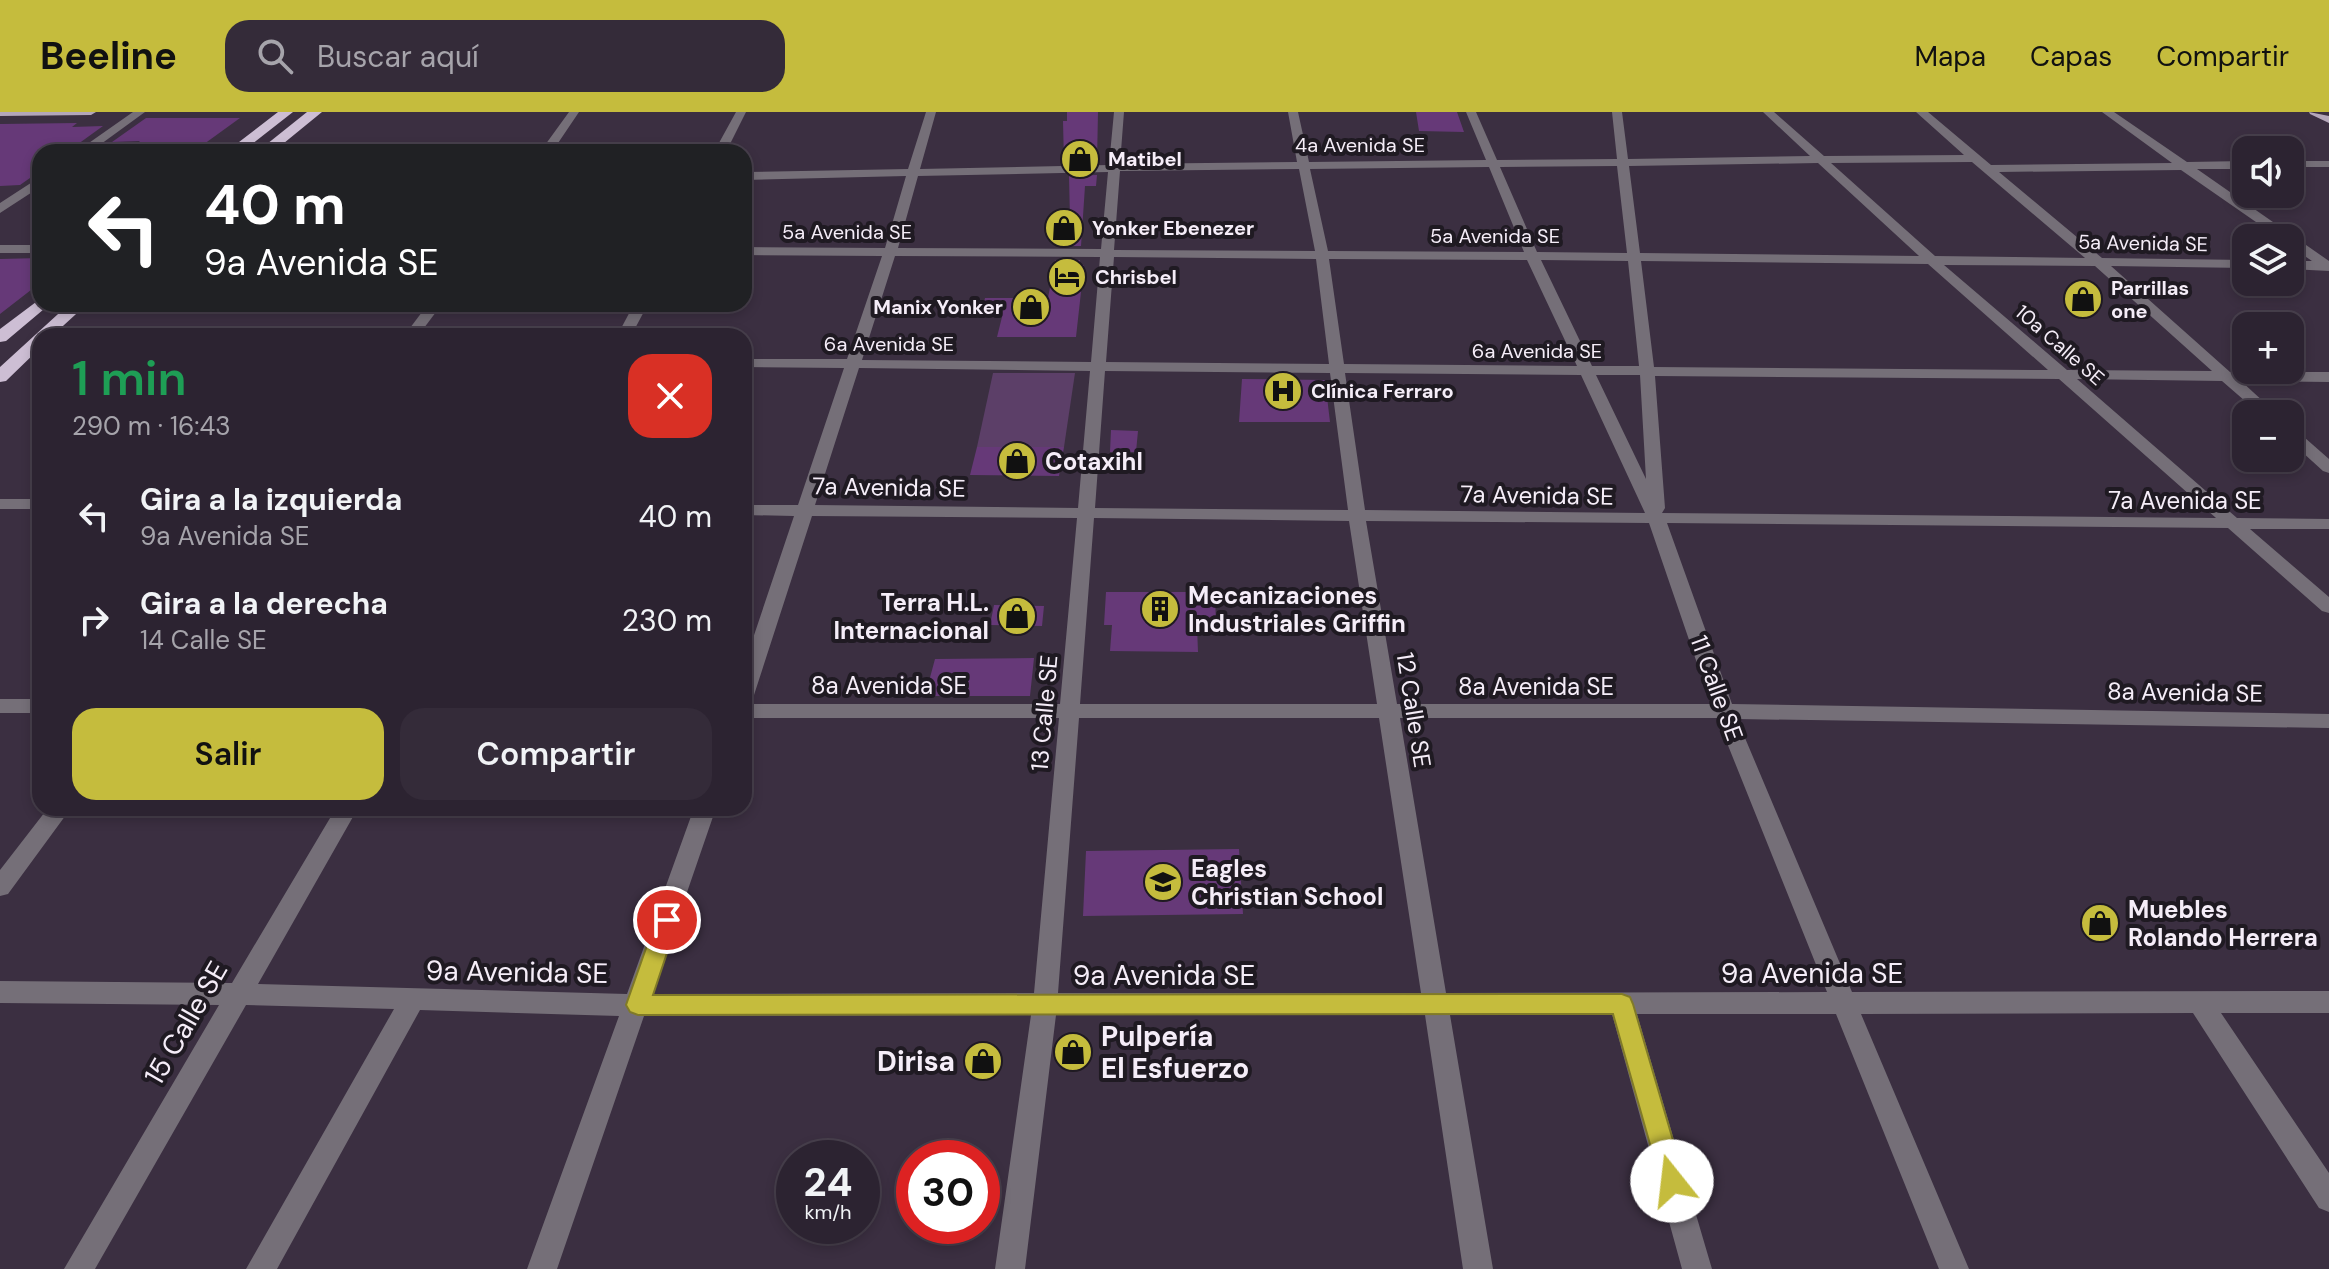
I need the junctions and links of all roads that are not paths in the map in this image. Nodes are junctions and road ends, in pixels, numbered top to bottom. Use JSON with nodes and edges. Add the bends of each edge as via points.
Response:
{"nodes":[{"id":1,"x":91,"y":112,"type":"edge"},
{"id":2,"x":140,"y":112,"type":"edge"},
{"id":3,"x":286,"y":112,"type":"edge"},
{"id":4,"x":315,"y":112,"type":"edge"},
{"id":5,"x":574,"y":112,"type":"edge"},
{"id":6,"x":741,"y":112,"type":"edge"},
{"id":7,"x":931,"y":112,"type":"edge"},
{"id":8,"x":1119,"y":112,"type":"edge"},
{"id":9,"x":1293,"y":112,"type":"edge"},
{"id":10,"x":1471,"y":112,"type":"edge"},
{"id":11,"x":1617,"y":112,"type":"edge"},
{"id":12,"x":1768,"y":112,"type":"edge"},
{"id":13,"x":1921,"y":112,"type":"edge"},
{"id":14,"x":2107,"y":112,"type":"edge"},
{"id":15,"x":2314,"y":112,"type":"edge"},
{"id":16,"x":0,"y":113,"type":"edge"},
{"id":17,"x":2329,"y":120,"type":"edge"},
{"id":18,"x":94,"y":144,"type":"edge"},
{"id":19,"x":244,"y":144,"type":"edge"},
{"id":20,"x":274,"y":144,"type":"edge"},
{"id":21,"x":552,"y":144,"type":"edge"},
{"id":22,"x":724,"y":144,"type":"edge"},
{"id":23,"x":1976,"y":158,"type":"junction"},
{"id":24,"x":1824,"y":162,"type":"junction"},
{"id":25,"x":1623,"y":164,"type":"junction"},
{"id":26,"x":2304,"y":164,"type":"edge"},
{"id":27,"x":2329,"y":164,"type":"edge"},
{"id":28,"x":1494,"y":165,"type":"junction"},
{"id":29,"x":2232,"y":165,"type":"edge"},
{"id":30,"x":1306,"y":166,"type":"junction"},
{"id":31,"x":2185,"y":166,"type":"junction"},
{"id":32,"x":1114,"y":168,"type":"junction"},
{"id":33,"x":1989,"y":169,"type":"junction"},
{"id":34,"x":914,"y":173,"type":"junction"},
{"id":35,"x":752,"y":176,"type":"edge"},
{"id":36,"x":0,"y":190,"type":"edge"},
{"id":37,"x":32,"y":190,"type":"edge"},
{"id":38,"x":32,"y":191,"type":"edge"},
{"id":39,"x":0,"y":209,"type":"edge"},
{"id":40,"x":2268,"y":224,"type":"edge"},
{"id":41,"x":0,"y":249,"type":"edge"},
{"id":42,"x":32,"y":249,"type":"edge"},
{"id":43,"x":2304,"y":249,"type":"edge"},
{"id":44,"x":752,"y":251,"type":"edge"},
{"id":45,"x":890,"y":252,"type":"junction"},
{"id":46,"x":1109,"y":254,"type":"junction"},
{"id":47,"x":1322,"y":255,"type":"junction"},
{"id":48,"x":1532,"y":256,"type":"junction"},
{"id":49,"x":1634,"y":257,"type":"junction"},
{"id":50,"x":1930,"y":259,"type":"junction"},
{"id":51,"x":2099,"y":263,"type":"junction"},
{"id":52,"x":2232,"y":264,"type":"edge"},
{"id":53,"x":2304,"y":265,"type":"edge"},
{"id":54,"x":2328,"y":266,"type":"edge"},
{"id":55,"x":32,"y":312,"type":"edge"},
{"id":56,"x":70,"y":312,"type":"edge"},
{"id":57,"x":51,"y":328,"type":"edge"},
{"id":58,"x":0,"y":337,"type":"edge"},
{"id":59,"x":31,"y":354,"type":"edge"},
{"id":60,"x":752,"y":363,"type":"edge"},
{"id":61,"x":1098,"y":364,"type":"junction"},
{"id":62,"x":851,"y":365,"type":"junction"},
{"id":63,"x":1339,"y":370,"type":"junction"},
{"id":64,"x":1587,"y":371,"type":"junction"},
{"id":65,"x":1647,"y":371,"type":"junction"},
{"id":66,"x":2064,"y":375,"type":"junction"},
{"id":67,"x":0,"y":377,"type":"edge"},
{"id":68,"x":2228,"y":377,"type":"junction"},
{"id":69,"x":2329,"y":377,"type":"edge"},
{"id":70,"x":2253,"y":400,"type":"edge"},
{"id":71,"x":2304,"y":446,"type":"edge"},
{"id":72,"x":2329,"y":468,"type":"edge"},
{"id":73,"x":0,"y":504,"type":"edge"},
{"id":74,"x":32,"y":504,"type":"edge"},
{"id":75,"x":752,"y":510,"type":"edge"},
{"id":76,"x":803,"y":510,"type":"junction"},
{"id":77,"x":1085,"y":513,"type":"junction"},
{"id":78,"x":1357,"y":517,"type":"junction"},
{"id":79,"x":1657,"y":520,"type":"junction"},
{"id":80,"x":2329,"y":524,"type":"edge"},
{"id":81,"x":2238,"y":525,"type":"junction"},
{"id":82,"x":2329,"y":607,"type":"edge"},
{"id":83,"x":752,"y":670,"type":"edge"},
{"id":84,"x":0,"y":706,"type":"edge"},
{"id":85,"x":32,"y":706,"type":"edge"},
{"id":86,"x":752,"y":711,"type":"edge"},
{"id":87,"x":1724,"y":711,"type":"junction"},
{"id":88,"x":1070,"y":712,"type":"junction"},
{"id":89,"x":1388,"y":713,"type":"junction"},
{"id":90,"x":2329,"y":721,"type":"edge"},
{"id":91,"x":54,"y":816,"type":"edge"},
{"id":92,"x":342,"y":816,"type":"edge"},
{"id":93,"x":702,"y":816,"type":"edge"},
{"id":94,"x":0,"y":887,"type":"edge"},
{"id":95,"x":0,"y":992,"type":"edge"},
{"id":96,"x":237,"y":994,"type":"junction"},
{"id":97,"x":413,"y":999,"type":"junction"},
{"id":98,"x":2329,"y":1002,"type":"edge"},
{"id":99,"x":1844,"y":1003,"type":"junction"},
{"id":100,"x":2200,"y":1003,"type":"junction"},
{"id":101,"x":1435,"y":1004,"type":"junction"},
{"id":102,"x":1622,"y":1004,"type":"junction"},
{"id":103,"x":638,"y":1005,"type":"junction"},
{"id":104,"x":1045,"y":1006,"type":"junction"},
{"id":105,"x":2329,"y":1198,"type":"edge"},
{"id":106,"x":79,"y":1269,"type":"edge"},
{"id":107,"x":261,"y":1269,"type":"edge"},
{"id":108,"x":542,"y":1269,"type":"edge"},
{"id":109,"x":1010,"y":1269,"type":"edge"},
{"id":110,"x":1478,"y":1269,"type":"edge"},
{"id":111,"x":1697,"y":1269,"type":"edge"},
{"id":112,"x":1954,"y":1269,"type":"edge"}],
"edges":[{"from":1,"to":16,"type":"main road"},
{"from":2,"to":18,"type":"street"},
{"from":3,"to":19,"type":"highway"},
{"from":4,"to":20,"type":"highway"},
{"from":5,"to":21,"type":"street"},
{"from":6,"to":22,"type":"street"},
{"from":7,"to":34,"type":"street"},
{"from":8,"to":32,"type":"street","name":"13 Calle SE"},
{"from":9,"to":30,"type":"street","name":"12 Calle SE"},
{"from":10,"to":28,"type":"street","name":"11 Calle SE"},
{"from":11,"to":25,"type":"street"},
{"from":12,"to":24,"type":"street","name":"10a Calle SE"},
{"from":13,"to":23,"type":"street"},
{"from":14,"to":31,"type":"street"},
{"from":15,"to":17,"type":"main road"},
{"from":23,"to":24,"type":"street","name":"4a Avenida SE"},
{"from":23,"to":33,"type":"street"},
{"from":24,"to":25,"type":"street","name":"4a Avenida SE"},
{"from":24,"to":50,"type":"street","name":"10a Calle SE"},
{"from":25,"to":28,"type":"street","name":"4a Avenida SE"},
{"from":25,"to":49,"type":"street"},
{"from":26,"to":27,"type":"street"},
{"from":28,"to":30,"type":"street","name":"4a Avenida SE"},
{"from":28,"to":48,"type":"street","name":"11 Calle SE"},
{"from":29,"to":31,"type":"street"},
{"from":30,"to":32,"type":"street","name":"4a Avenida SE"},
{"from":30,"to":47,"type":"street","name":"12 Calle SE"},
{"from":31,"to":33,"type":"street"},
{"from":31,"to":40,"type":"street"},
{"from":32,"to":34,"type":"street","name":"4a Avenida SE"},
{"from":32,"to":46,"type":"street","name":"13 Calle SE"},
{"from":33,"to":51,"type":"street"},
{"from":34,"to":35,"type":"street","name":"4a Avenida SE"},
{"from":34,"to":45,"type":"street"},
{"from":36,"to":37,"type":"street"},
{"from":38,"to":39,"type":"street"},
{"from":41,"to":42,"type":"street"},
{"from":43,"to":54,"type":"street"},
{"from":44,"to":45,"type":"street","name":"5a Avenida SE"},
{"from":45,"to":46,"type":"street","name":"5a Avenida SE"},
{"from":45,"to":62,"type":"street"},
{"from":46,"to":47,"type":"street","name":"5a Avenida SE"},
{"from":46,"to":61,"type":"street","name":"13 Calle SE"},
{"from":47,"to":48,"type":"street","name":"5a Avenida SE"},
{"from":47,"to":63,"type":"street","name":"12 Calle SE"},
{"from":48,"to":49,"type":"street","name":"5a Avenida SE"},
{"from":48,"to":64,"type":"street","name":"11 Calle SE"},
{"from":49,"to":50,"type":"street","name":"5a Avenida SE"},
{"from":49,"to":65,"type":"street"},
{"from":50,"to":51,"type":"street","name":"5a Avenida SE"},
{"from":50,"to":66,"type":"street","name":"10a Calle SE"},
{"from":51,"to":52,"type":"street","name":"5a Avenida SE"},
{"from":51,"to":68,"type":"street"},
{"from":53,"to":54,"type":"street"},
{"from":55,"to":58,"type":"highway"},
{"from":56,"to":57,"type":"highway"},
{"from":59,"to":67,"type":"highway"},
{"from":60,"to":62,"type":"street","name":"6a Avenida SE"},
{"from":61,"to":62,"type":"street","name":"6a Avenida SE"},
{"from":61,"to":63,"type":"street","name":"6a Avenida SE"},
{"from":61,"to":77,"type":"street","name":"13 Calle SE"},
{"from":62,"to":76,"type":"street"},
{"from":63,"to":64,"type":"street","name":"6a Avenida SE"},
{"from":63,"to":78,"type":"street","name":"12 Calle SE"},
{"from":64,"to":65,"type":"street","name":"6a Avenida SE"},
{"from":64,"to":79,"type":"street","name":"11 Calle SE"},
{"from":65,"to":66,"type":"street","name":"6a Avenida SE"},
{"from":65,"to":79,"type":"street"},
{"from":66,"to":68,"type":"street","name":"6a Avenida SE"},
{"from":66,"to":81,"type":"street","name":"10a Calle SE"},
{"from":68,"to":69,"type":"street","name":"6a Avenida SE"},
{"from":68,"to":70,"type":"street"},
{"from":71,"to":72,"type":"street"},
{"from":73,"to":74,"type":"street"},
{"from":75,"to":76,"type":"street","name":"7a Avenida SE"},
{"from":76,"to":77,"type":"street","name":"7a Avenida SE"},
{"from":76,"to":83,"type":"street"},
{"from":77,"to":78,"type":"street","name":"7a Avenida SE"},
{"from":77,"to":88,"type":"street","name":"13 Calle SE"},
{"from":78,"to":79,"type":"street","name":"7a Avenida SE"},
{"from":78,"to":89,"type":"street","name":"12 Calle SE"},
{"from":79,"to":81,"type":"street","name":"7a Avenida SE"},
{"from":79,"to":87,"type":"street","name":"11 Calle SE"},
{"from":80,"to":81,"type":"street","name":"7a Avenida SE"},
{"from":81,"to":82,"type":"street","name":"10a Calle SE"},
{"from":84,"to":85,"type":"street"},
{"from":86,"to":88,"type":"street","name":"8a Avenida SE"},
{"from":87,"to":89,"type":"street","name":"8a Avenida SE"},
{"from":87,"to":90,"type":"street","name":"8a Avenida SE"},
{"from":87,"to":99,"type":"street","name":"11 Calle SE"},
{"from":88,"to":89,"type":"street","name":"8a Avenida SE"},
{"from":88,"to":104,"type":"street","name":"13 Calle SE"},
{"from":89,"to":101,"type":"street","name":"12 Calle SE"},
{"from":91,"to":94,"type":"street"},
{"from":92,"to":96,"type":"street","name":"15 Calle SE"},
{"from":93,"to":103,"type":"street"},
{"from":95,"to":96,"type":"street","name":"9a Avenida SE"},
{"from":96,"to":97,"type":"street","name":"9a Avenida SE"},
{"from":96,"to":106,"type":"street","name":"15 Calle SE"},
{"from":97,"to":103,"type":"street","name":"9a Avenida SE"},
{"from":97,"to":107,"type":"street"},
{"from":98,"to":100,"type":"street","name":"9a Avenida SE"},
{"from":99,"to":100,"type":"street","name":"9a Avenida SE"},
{"from":99,"to":102,"type":"street","name":"9a Avenida SE"},
{"from":99,"to":112,"type":"street","name":"11 Calle SE"},
{"from":100,"to":105,"type":"street"},
{"from":101,"to":102,"type":"street","name":"9a Avenida SE"},
{"from":101,"to":104,"type":"street","name":"9a Avenida SE"},
{"from":101,"to":110,"type":"street","name":"12 Calle SE"},
{"from":102,"to":111,"type":"street"},
{"from":103,"to":104,"type":"street","name":"9a Avenida SE"},
{"from":103,"to":108,"type":"street"},
{"from":104,"to":109,"type":"street","name":"13 Calle SE"}]}
